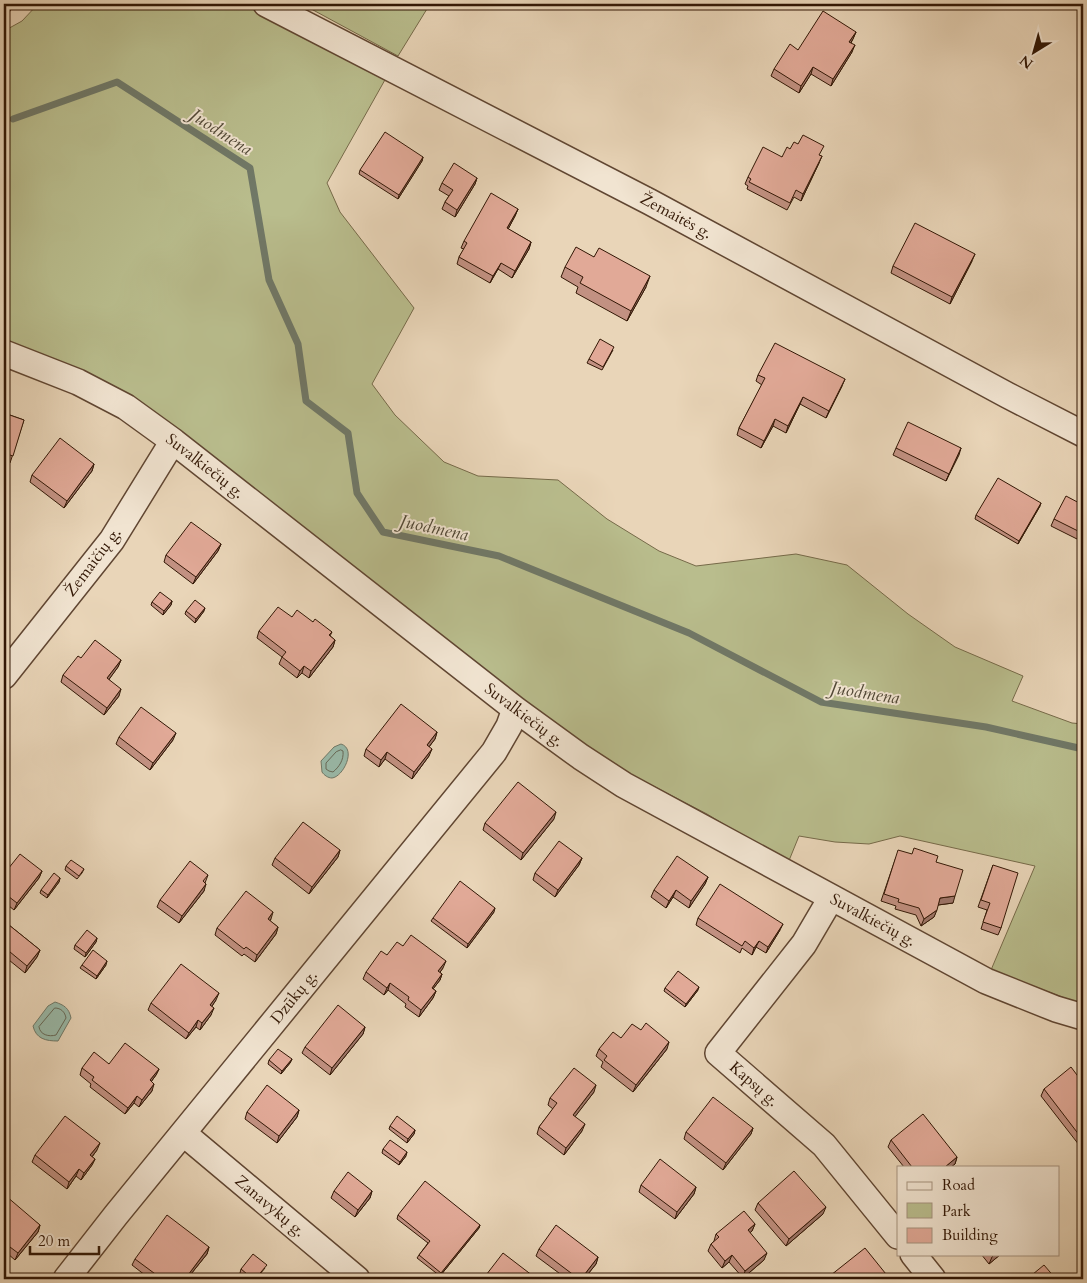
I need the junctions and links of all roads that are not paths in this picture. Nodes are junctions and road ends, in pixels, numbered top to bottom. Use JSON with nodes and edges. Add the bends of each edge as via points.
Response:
{"nodes":[{"id":1,"x":266,"y":4,"type":"edge"},
{"id":2,"x":4,"y":353,"type":"edge"},
{"id":3,"x":1083,"y":434,"type":"edge"},
{"id":4,"x":174,"y":441,"type":"junction"},
{"id":5,"x":4,"y":676,"type":"edge"},
{"id":6,"x":515,"y":709,"type":"junction"},
{"id":7,"x":831,"y":898,"type":"junction"},
{"id":8,"x":1083,"y":1017,"type":"edge"},
{"id":9,"x":183,"y":1133,"type":"junction"},
{"id":10,"x":897,"y":1235,"type":"edge"},
{"id":11,"x":915,"y":1256,"type":"edge"},
{"id":12,"x":66,"y":1279,"type":"edge"},
{"id":13,"x":358,"y":1279,"type":"edge"},
{"id":14,"x":933,"y":1279,"type":"edge"}],
"edges":[{"from":1,"to":3,"type":"street","name":"Žemaitės g.","via":[[650,202]]},
{"from":2,"to":4,"type":"street","name":"Suvalkiečių g.","via":[[78,382],[126,408]]},
{"from":4,"to":5,"type":"street","name":"Žemaičių g.","via":[[112,540]]},
{"from":4,"to":6,"type":"street","name":"Suvalkiečių g."},
{"from":6,"to":7,"type":"street","name":"Suvalkiečių g.","via":[[624,785]]},
{"from":6,"to":9,"type":"street","name":"Dzūkų g.","via":[[494,752]]},
{"from":7,"to":8,"type":"street","name":"Suvalkiečių g.","via":[[986,981]]},
{"from":7,"to":10,"type":"street","name":"Kapsų g.","via":[[804,944],[718,1053],[824,1145]]},
{"from":9,"to":12,"type":"street","name":"Dzūkų g."},
{"from":9,"to":13,"type":"street","name":"Zanavykų g."},
{"from":11,"to":14,"type":"street"}]}
